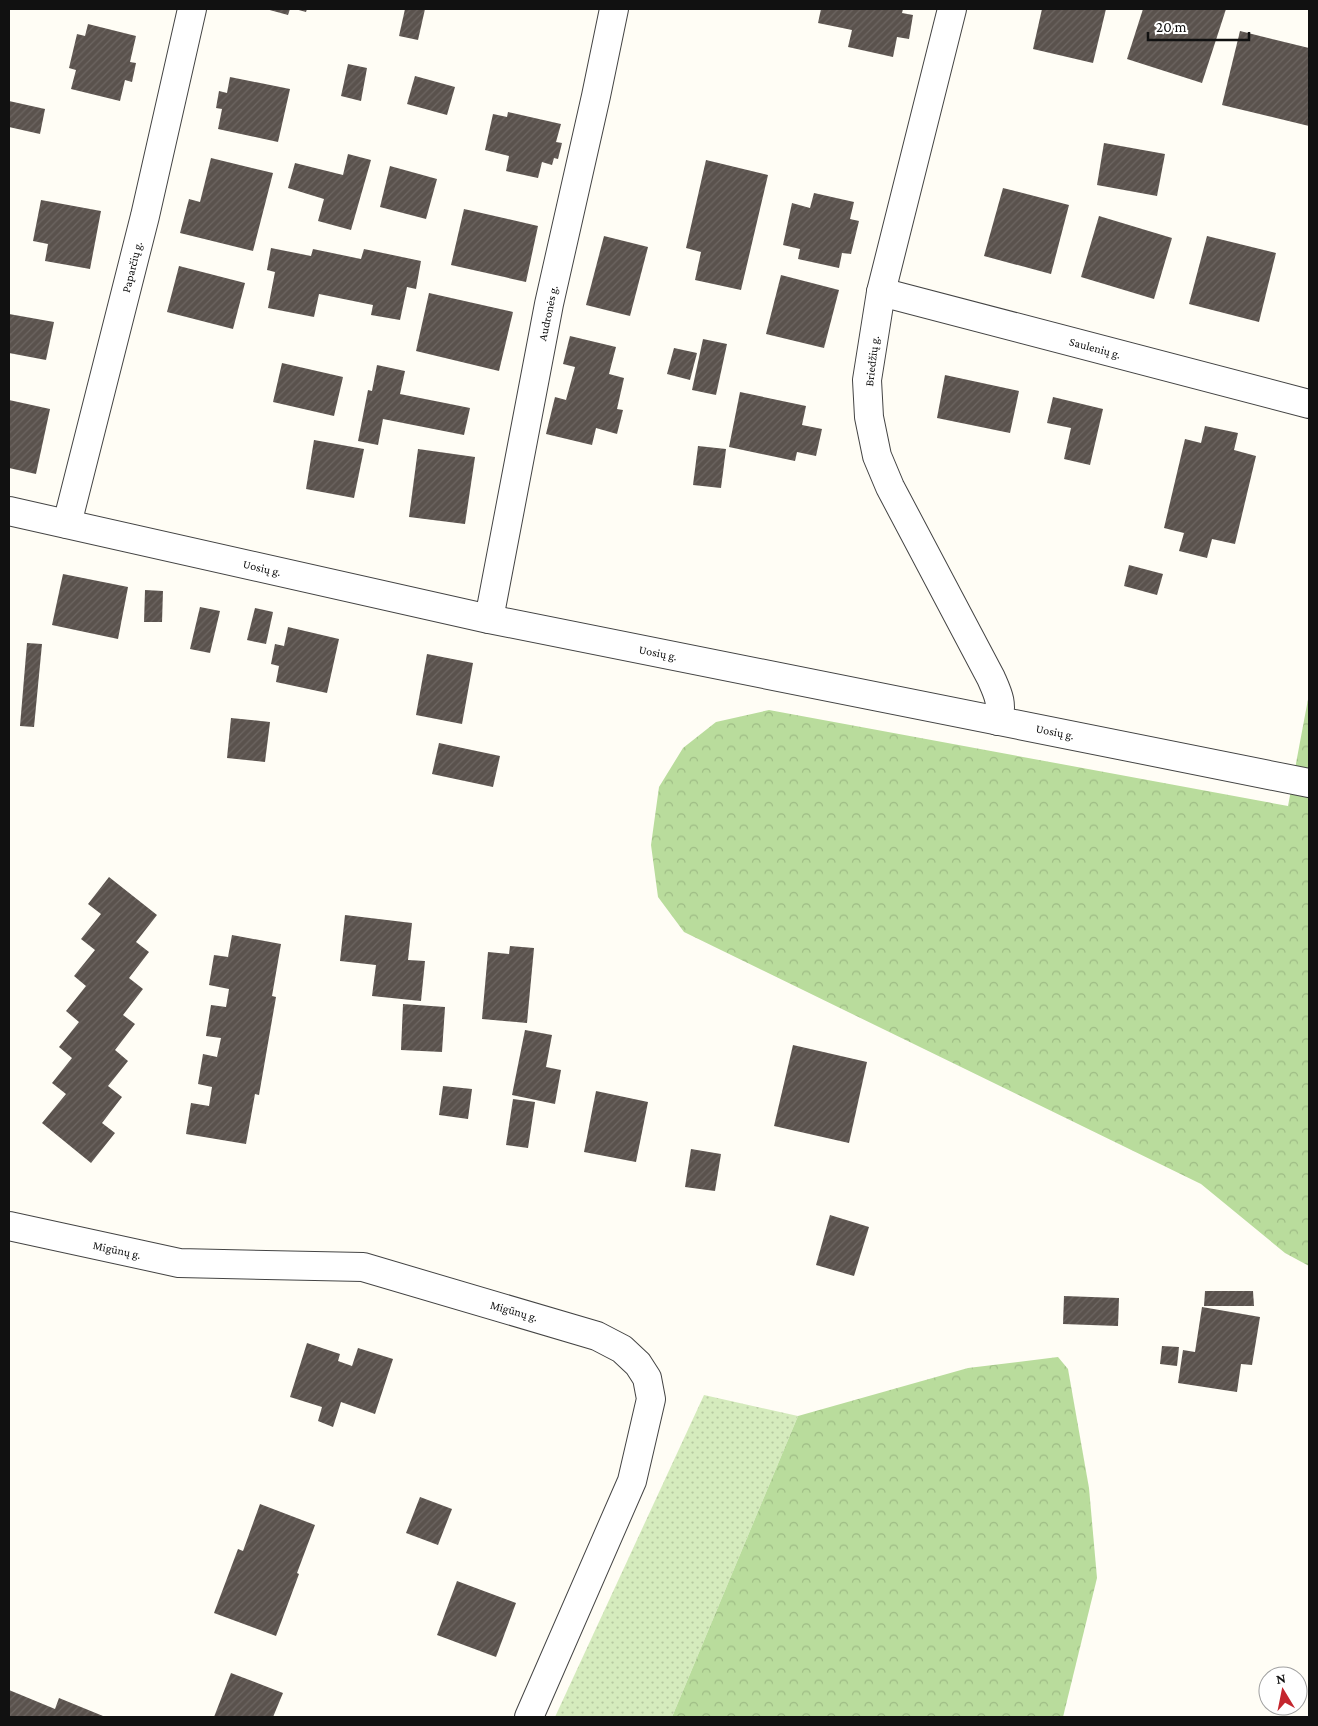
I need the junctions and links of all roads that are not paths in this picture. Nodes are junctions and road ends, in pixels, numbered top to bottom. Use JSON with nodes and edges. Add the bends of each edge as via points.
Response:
{"nodes":[{"id":1,"x":192,"y":9,"type":"edge"},
{"id":2,"x":614,"y":9,"type":"edge"},
{"id":3,"x":952,"y":9,"type":"edge"},
{"id":4,"x":881,"y":292,"type":"junction"},
{"id":5,"x":1309,"y":404,"type":"edge"},
{"id":6,"x":9,"y":512,"type":"edge"},
{"id":7,"x":68,"y":524,"type":"junction"},
{"id":8,"x":489,"y":619,"type":"junction"},
{"id":9,"x":998,"y":720,"type":"junction"},
{"id":10,"x":1309,"y":782,"type":"edge"},
{"id":11,"x":9,"y":1226,"type":"edge"},
{"id":12,"x":530,"y":1717,"type":"edge"}],
"edges":[{"from":1,"to":7,"type":"street","name":"Paparčių g.","via":[[145,216]]},
{"from":2,"to":8,"type":"street","name":"Audronės g.","via":[[549,304]]},
{"from":3,"to":4,"type":"street","name":"Briedžių g."},
{"from":4,"to":5,"type":"street","name":"Saulenių g."},
{"from":4,"to":9,"type":"street","name":"Briedžių g.","via":[[867,380],[869,417],[877,456],[894,496],[991,678],[999,696]]},
{"from":6,"to":7,"type":"street","name":"Uosių g."},
{"from":7,"to":8,"type":"street","name":"Uosių g."},
{"from":8,"to":9,"type":"street","name":"Uosių g."},
{"from":9,"to":10,"type":"street","name":"Uosių g."},
{"from":11,"to":12,"type":"street","name":"Migūnų g.","via":[[179,1264],[362,1267],[597,1336],[622,1349],[633,1359],[647,1378],[651,1399],[632,1481]]}]}
